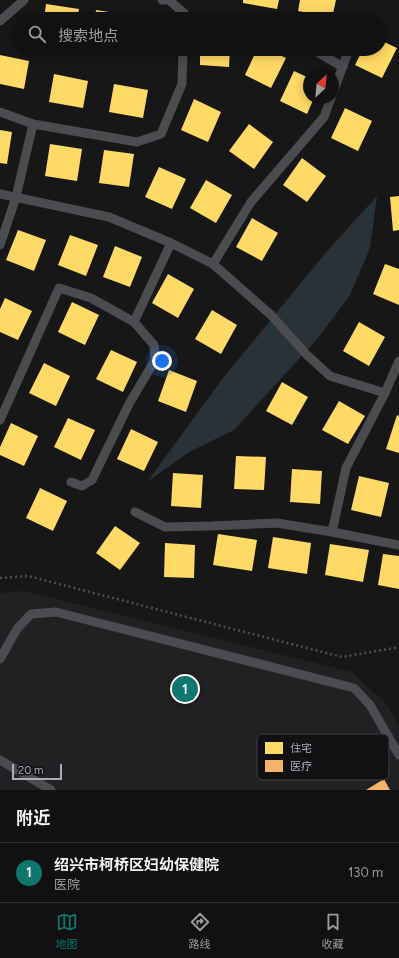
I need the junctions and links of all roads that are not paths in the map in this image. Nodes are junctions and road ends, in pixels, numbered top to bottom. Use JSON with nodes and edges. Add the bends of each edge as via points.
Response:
{"nodes":[{"id":1,"x":24,"y":0,"type":"edge"},
{"id":2,"x":162,"y":0,"type":"edge"},
{"id":3,"x":183,"y":12,"type":"edge"},
{"id":4,"x":0,"y":20,"type":"edge"},
{"id":5,"x":183,"y":56,"type":"edge"},
{"id":6,"x":324,"y":56,"type":"edge"},
{"id":7,"x":347,"y":56,"type":"edge"},
{"id":8,"x":343,"y":67,"type":"junction"},
{"id":9,"x":339,"y":77,"type":"edge"},
{"id":10,"x":329,"y":104,"type":"edge"},
{"id":11,"x":0,"y":112,"type":"edge"},
{"id":12,"x":33,"y":124,"type":"junction"},
{"id":13,"x":0,"y":194,"type":"edge"},
{"id":14,"x":16,"y":197,"type":"junction"},
{"id":15,"x":171,"y":243,"type":"junction"},
{"id":16,"x":0,"y":245,"type":"edge"},
{"id":17,"x":213,"y":264,"type":"junction"},
{"id":18,"x":134,"y":322,"type":"junction"},
{"id":19,"x":399,"y":361,"type":"edge"},
{"id":20,"x":385,"y":393,"type":"junction"},
{"id":21,"x":0,"y":420,"type":"edge"},
{"id":22,"x":71,"y":482,"type":"dead end"},
{"id":23,"x":135,"y":512,"type":"dead end"},
{"id":24,"x":332,"y":532,"type":"junction"},
{"id":25,"x":399,"y":545,"type":"edge"},
{"id":26,"x":0,"y":659,"type":"edge"},
{"id":27,"x":387,"y":734,"type":"edge"},
{"id":28,"x":389,"y":738,"type":"edge"},
{"id":29,"x":399,"y":755,"type":"edge"},
{"id":30,"x":0,"y":760,"type":"edge"},
{"id":31,"x":51,"y":790,"type":"edge"}],
"edges":[{"from":1,"to":4,"type":"lane"},
{"from":2,"to":3,"type":"lane","via":[[169,0]]},
{"from":5,"to":12,"type":"lane","via":[[182,84],[161,134],[136,142]]},
{"from":6,"to":8,"type":"lane"},
{"from":7,"to":8,"type":"lane"},
{"from":8,"to":9,"type":"lane"},
{"from":10,"to":17,"type":"lane","via":[[324,117],[251,202]]},
{"from":11,"to":12,"type":"lane"},
{"from":12,"to":14,"type":"lane"},
{"from":13,"to":14,"type":"lane"},
{"from":14,"to":15,"type":"lane","via":[[109,217]]},
{"from":14,"to":16,"type":"lane"},
{"from":15,"to":17,"type":"lane"},
{"from":15,"to":18,"type":"lane"},
{"from":17,"to":20,"type":"lane","via":[[271,315],[330,376]]},
{"from":18,"to":21,"type":"lane","via":[[91,298],[59,288]]},
{"from":18,"to":22,"type":"lane","via":[[154,345],[155,360],[129,404],[92,480],[82,486]]},
{"from":19,"to":20,"type":"lane"},
{"from":20,"to":24,"type":"lane","via":[[346,468]]},
{"from":23,"to":24,"type":"lane","via":[[165,527],[277,523]]},
{"from":24,"to":25,"type":"lane"},
{"from":26,"to":27,"type":"lane","via":[[17,629],[31,614],[56,612],[354,688],[370,705]]},
{"from":28,"to":29,"type":"lane"},
{"from":30,"to":31,"type":"lane"}]}
